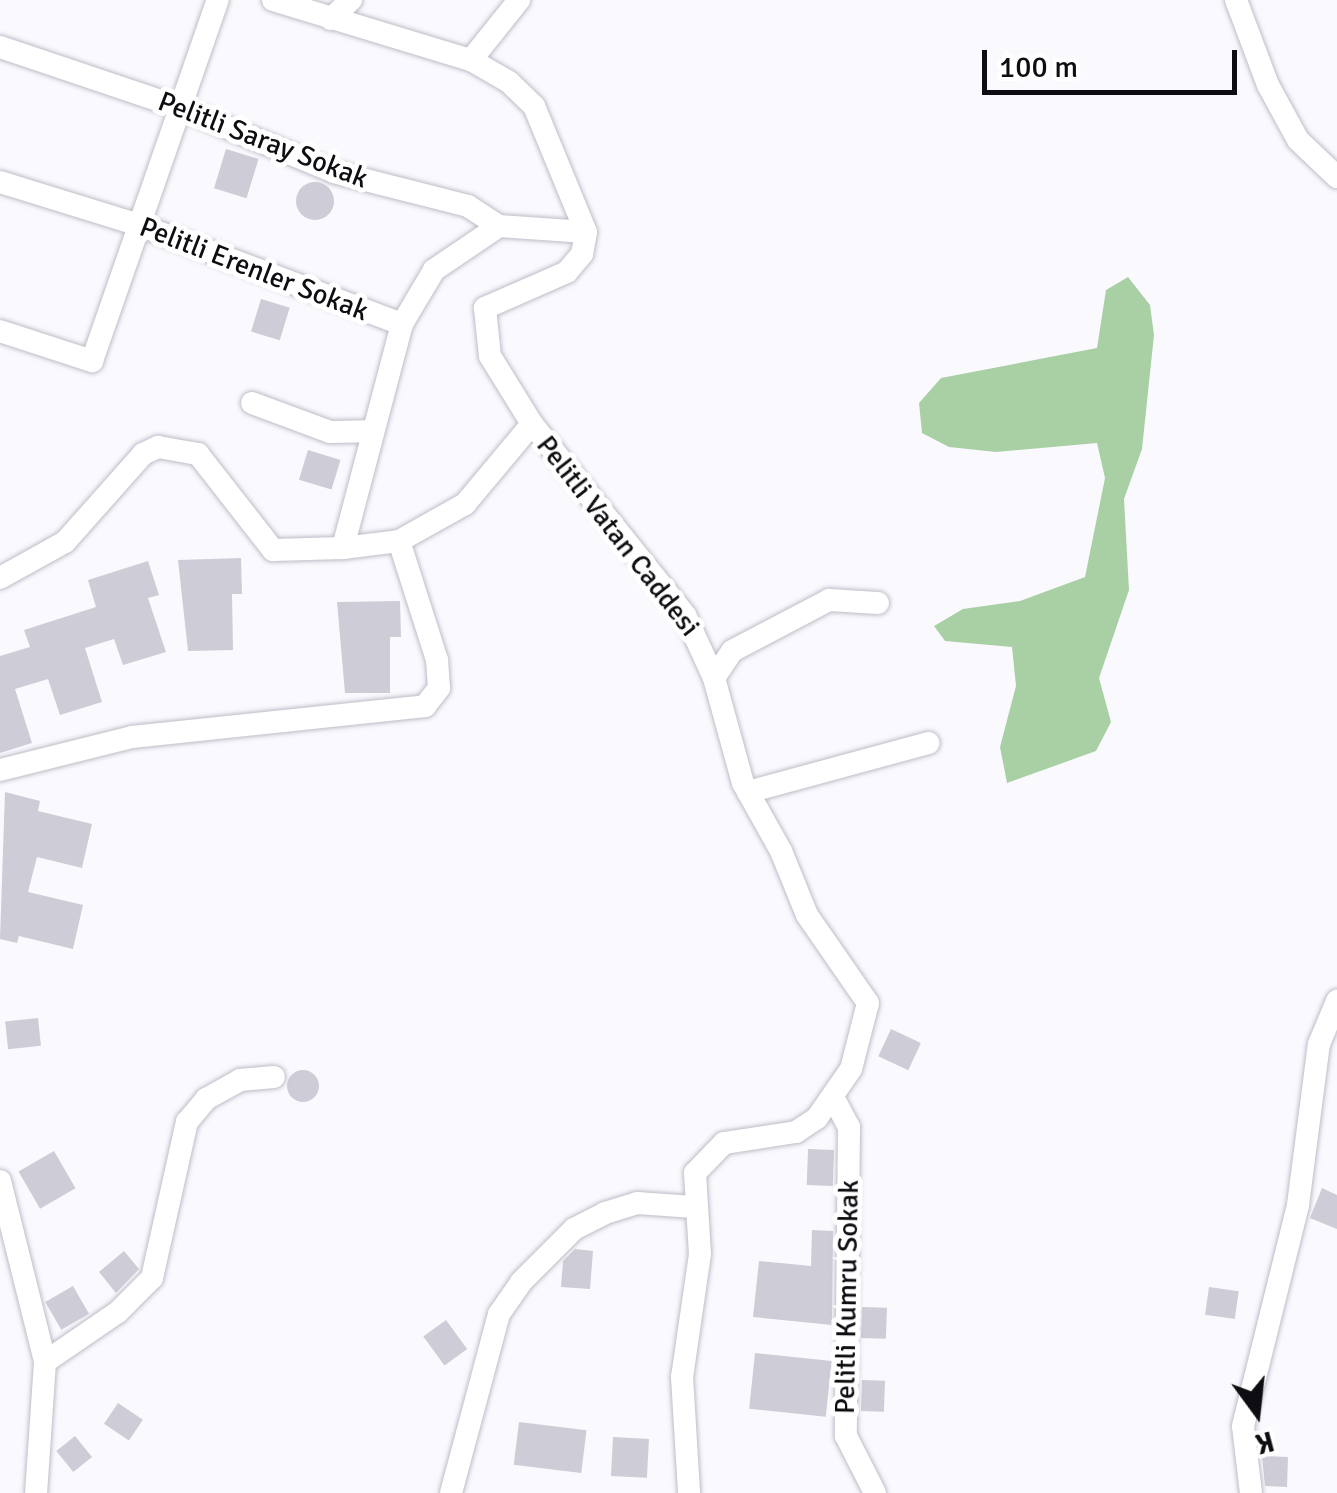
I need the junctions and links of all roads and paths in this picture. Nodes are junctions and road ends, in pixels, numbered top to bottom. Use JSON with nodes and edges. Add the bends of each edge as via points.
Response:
{"nodes":[{"id":1,"x":218,"y":0,"type":"edge"},
{"id":2,"x":272,"y":0,"type":"edge"},
{"id":3,"x":351,"y":0,"type":"edge"},
{"id":4,"x":519,"y":0,"type":"edge"},
{"id":5,"x":1236,"y":0,"type":"edge"},
{"id":6,"x":331,"y":19,"type":"junction"},
{"id":7,"x":0,"y":46,"type":"edge"},
{"id":8,"x":471,"y":60,"type":"junction"},
{"id":9,"x":178,"y":107,"type":"junction"},
{"id":10,"x":1337,"y":177,"type":"edge"},
{"id":11,"x":0,"y":182,"type":"edge"},
{"id":12,"x":142,"y":226,"type":"junction"},
{"id":13,"x":500,"y":226,"type":"junction"},
{"id":14,"x":586,"y":232,"type":"junction"},
{"id":15,"x":402,"y":324,"type":"junction"},
{"id":16,"x":0,"y":331,"type":"edge"},
{"id":17,"x":252,"y":402,"type":"dead end"},
{"id":18,"x":532,"y":424,"type":"junction"},
{"id":19,"x":369,"y":431,"type":"junction"},
{"id":20,"x":399,"y":541,"type":"junction"},
{"id":21,"x":343,"y":548,"type":"junction"},
{"id":22,"x":0,"y":578,"type":"edge"},
{"id":23,"x":878,"y":604,"type":"dead end"},
{"id":24,"x":714,"y":678,"type":"junction"},
{"id":25,"x":928,"y":744,"type":"dead end"},
{"id":26,"x":0,"y":770,"type":"edge"},
{"id":27,"x":748,"y":792,"type":"junction"},
{"id":28,"x":1337,"y":1001,"type":"edge"},
{"id":29,"x":274,"y":1077,"type":"dead end"},
{"id":30,"x":834,"y":1099,"type":"junction"},
{"id":31,"x":0,"y":1181,"type":"edge"},
{"id":32,"x":694,"y":1207,"type":"junction"},
{"id":33,"x":45,"y":1362,"type":"junction"},
{"id":34,"x":689,"y":1487,"type":"edge"},
{"id":35,"x":36,"y":1493,"type":"edge"},
{"id":36,"x":452,"y":1493,"type":"edge"},
{"id":37,"x":667,"y":1493,"type":"edge"},
{"id":38,"x":874,"y":1493,"type":"edge"},
{"id":39,"x":1251,"y":1493,"type":"edge"}],
"edges":[{"from":1,"to":9,"type":"street"},
{"from":2,"to":6,"type":"street"},
{"from":3,"to":6,"type":"street"},
{"from":4,"to":8,"type":"street"},
{"from":5,"to":10,"type":"street","via":[[1298,140]]},
{"from":6,"to":8,"type":"street"},
{"from":7,"to":9,"type":"street","name":"Pelitli Saray Sokak"},
{"from":8,"to":14,"type":"street","via":[[534,106]]},
{"from":9,"to":12,"type":"street"},
{"from":9,"to":13,"type":"street","name":"Pelitli Saray Sokak","via":[[311,165],[468,206]]},
{"from":11,"to":12,"type":"street","name":"Pelitli Erenler Sokak"},
{"from":12,"to":15,"type":"street","name":"Pelitli Erenler Sokak"},
{"from":12,"to":16,"type":"street","via":[[92,362]]},
{"from":13,"to":14,"type":"street","name":"Pelitli Saray Sokak"},
{"from":13,"to":15,"type":"street","via":[[434,270]]},
{"from":14,"to":18,"type":"street","name":"Pelitli Vatan Caddesi","via":[[582,254],[566,272],[484,308],[490,356]]},
{"from":15,"to":19,"type":"street","name":"Pelitli Erenler Sokak"},
{"from":17,"to":19,"type":"street","via":[[308,426]]},
{"from":18,"to":20,"type":"street","via":[[465,504]]},
{"from":18,"to":24,"type":"street","name":"Pelitli Vatan Caddesi","via":[[685,615]]},
{"from":19,"to":21,"type":"street","name":"Pelitli Erenler Sokak"},
{"from":20,"to":21,"type":"street"},
{"from":20,"to":26,"type":"street","via":[[437,660],[439,688],[425,706],[132,737]]},
{"from":21,"to":22,"type":"street","via":[[273,550],[198,454],[175,446],[142,454],[65,542]]},
{"from":23,"to":24,"type":"street","via":[[829,600],[732,650]]},
{"from":24,"to":27,"type":"street","name":"Pelitli Vatan Caddesi","via":[[733,763]]},
{"from":25,"to":27,"type":"street"},
{"from":27,"to":30,"type":"street","name":"Pelitli Vatan Caddesi","via":[[807,915],[868,1003],[851,1069]]},
{"from":28,"to":39,"type":"street","via":[[1319,1044],[1298,1205],[1244,1426]]},
{"from":29,"to":33,"type":"street","via":[[240,1080],[206,1100],[187,1122],[152,1278],[118,1312]]},
{"from":30,"to":32,"type":"street","name":"Pelitli Vatan Caddesi","via":[[796,1132],[724,1143],[695,1173]]},
{"from":30,"to":38,"type":"street","name":"Pelitli Kumru Sokak","via":[[849,1127],[846,1436]]},
{"from":31,"to":33,"type":"street"},
{"from":32,"to":34,"type":"street","name":"Pelitli Vatan Caddesi","via":[[700,1254],[682,1377]]},
{"from":32,"to":36,"type":"street","via":[[636,1203],[604,1213],[574,1229],[521,1282],[499,1314]]},
{"from":33,"to":35,"type":"street"},
{"from":34,"to":37,"type":"street"}]}
